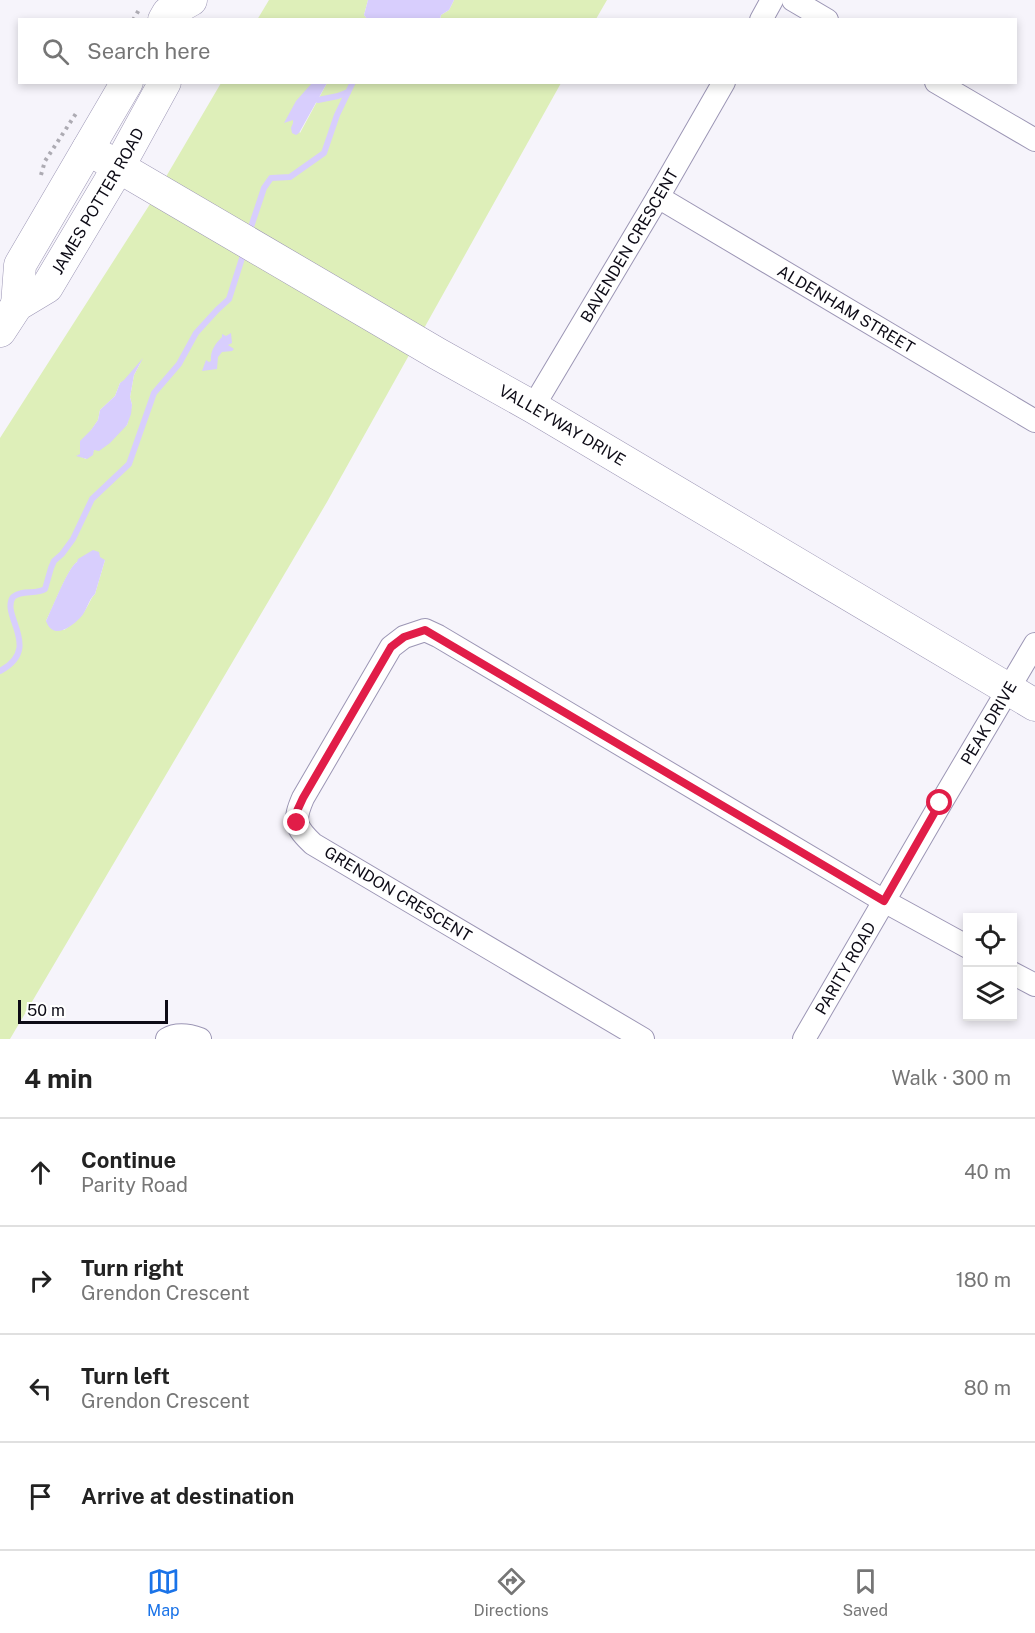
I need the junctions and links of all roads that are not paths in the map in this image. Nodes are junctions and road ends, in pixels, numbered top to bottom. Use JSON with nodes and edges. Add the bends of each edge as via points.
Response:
{"nodes":[{"id":1,"x":191,"y":0,"type":"edge"},
{"id":2,"x":197,"y":0,"type":"edge"},
{"id":3,"x":772,"y":0,"type":"edge"},
{"id":4,"x":793,"y":0,"type":"edge"},
{"id":5,"x":165,"y":18,"type":"edge"},
{"id":6,"x":197,"y":18,"type":"edge"},
{"id":7,"x":762,"y":18,"type":"edge"},
{"id":8,"x":824,"y":18,"type":"edge"},
{"id":9,"x":126,"y":84,"type":"edge"},
{"id":10,"x":164,"y":84,"type":"edge"},
{"id":11,"x":723,"y":84,"type":"edge"},
{"id":12,"x":939,"y":84,"type":"edge"},
{"id":13,"x":1035,"y":140,"type":"edge"},
{"id":14,"x":88,"y":148,"type":"junction"},
{"id":15,"x":119,"y":166,"type":"junction"},
{"id":16,"x":658,"y":197,"type":"junction"},
{"id":17,"x":17,"y":305,"type":"junction"},
{"id":18,"x":0,"y":332,"type":"edge"},
{"id":19,"x":533,"y":407,"type":"junction"},
{"id":20,"x":1035,"y":421,"type":"edge"},
{"id":21,"x":1035,"y":644,"type":"edge"},
{"id":22,"x":1008,"y":688,"type":"junction"},
{"id":23,"x":1035,"y":705,"type":"edge"},
{"id":24,"x":940,"y":803,"type":"joint"},
{"id":25,"x":884,"y":901,"type":"junction"},
{"id":26,"x":963,"y":944,"type":"edge"},
{"id":27,"x":1017,"y":976,"type":"edge"},
{"id":28,"x":1035,"y":985,"type":"edge"},
{"id":29,"x":167,"y":1039,"type":"edge"},
{"id":30,"x":200,"y":1039,"type":"edge"},
{"id":31,"x":643,"y":1039,"type":"edge"},
{"id":32,"x":804,"y":1039,"type":"edge"}],
"edges":[{"from":1,"to":5,"type":"street"},
{"from":2,"to":6,"type":"street"},
{"from":3,"to":7,"type":"street"},
{"from":4,"to":8,"type":"street"},
{"from":9,"to":14,"type":"street","name":"JAMES POTTER ROAD"},
{"from":10,"to":15,"type":"street","name":"JAMES POTTER ROAD"},
{"from":11,"to":16,"type":"street","name":"BAVENDEN CRESCENT"},
{"from":12,"to":13,"type":"street"},
{"from":14,"to":15,"type":"street","name":"VALLEYWAY DRIVE"},
{"from":14,"to":17,"type":"street","name":"JAMES POTTER ROAD","via":[[20,266]]},
{"from":15,"to":17,"type":"street","name":"JAMES POTTER ROAD","via":[[47,287]]},
{"from":15,"to":19,"type":"street","name":"VALLEYWAY DRIVE"},
{"from":16,"to":19,"type":"street","name":"BAVENDEN CRESCENT"},
{"from":16,"to":20,"type":"street","name":"ALDENHAM STREET"},
{"from":17,"to":18,"type":"street","name":"JAMES POTTER ROAD"},
{"from":19,"to":22,"type":"street","name":"VALLEYWAY DRIVE"},
{"from":21,"to":22,"type":"street","name":"PEAK DRIVE"},
{"from":22,"to":23,"type":"street","name":"VALLEYWAY DRIVE"},
{"from":22,"to":24,"type":"street","name":"PEAK DRIVE"},
{"from":24,"to":25,"type":"street","name":"PARITY ROAD"},
{"from":25,"to":26,"type":"street","name":"GRENDON CRESCENT"},
{"from":25,"to":31,"type":"street","name":"GRENDON CRESCENT","via":[[438,636],[425,630],[404,637],[391,647],[303,798],[297,811],[301,832],[313,844]]},
{"from":25,"to":32,"type":"street","name":"PARITY ROAD"},
{"from":27,"to":28,"type":"street"},
{"from":29,"to":30,"type":"street","via":[[188,1035]]}]}
